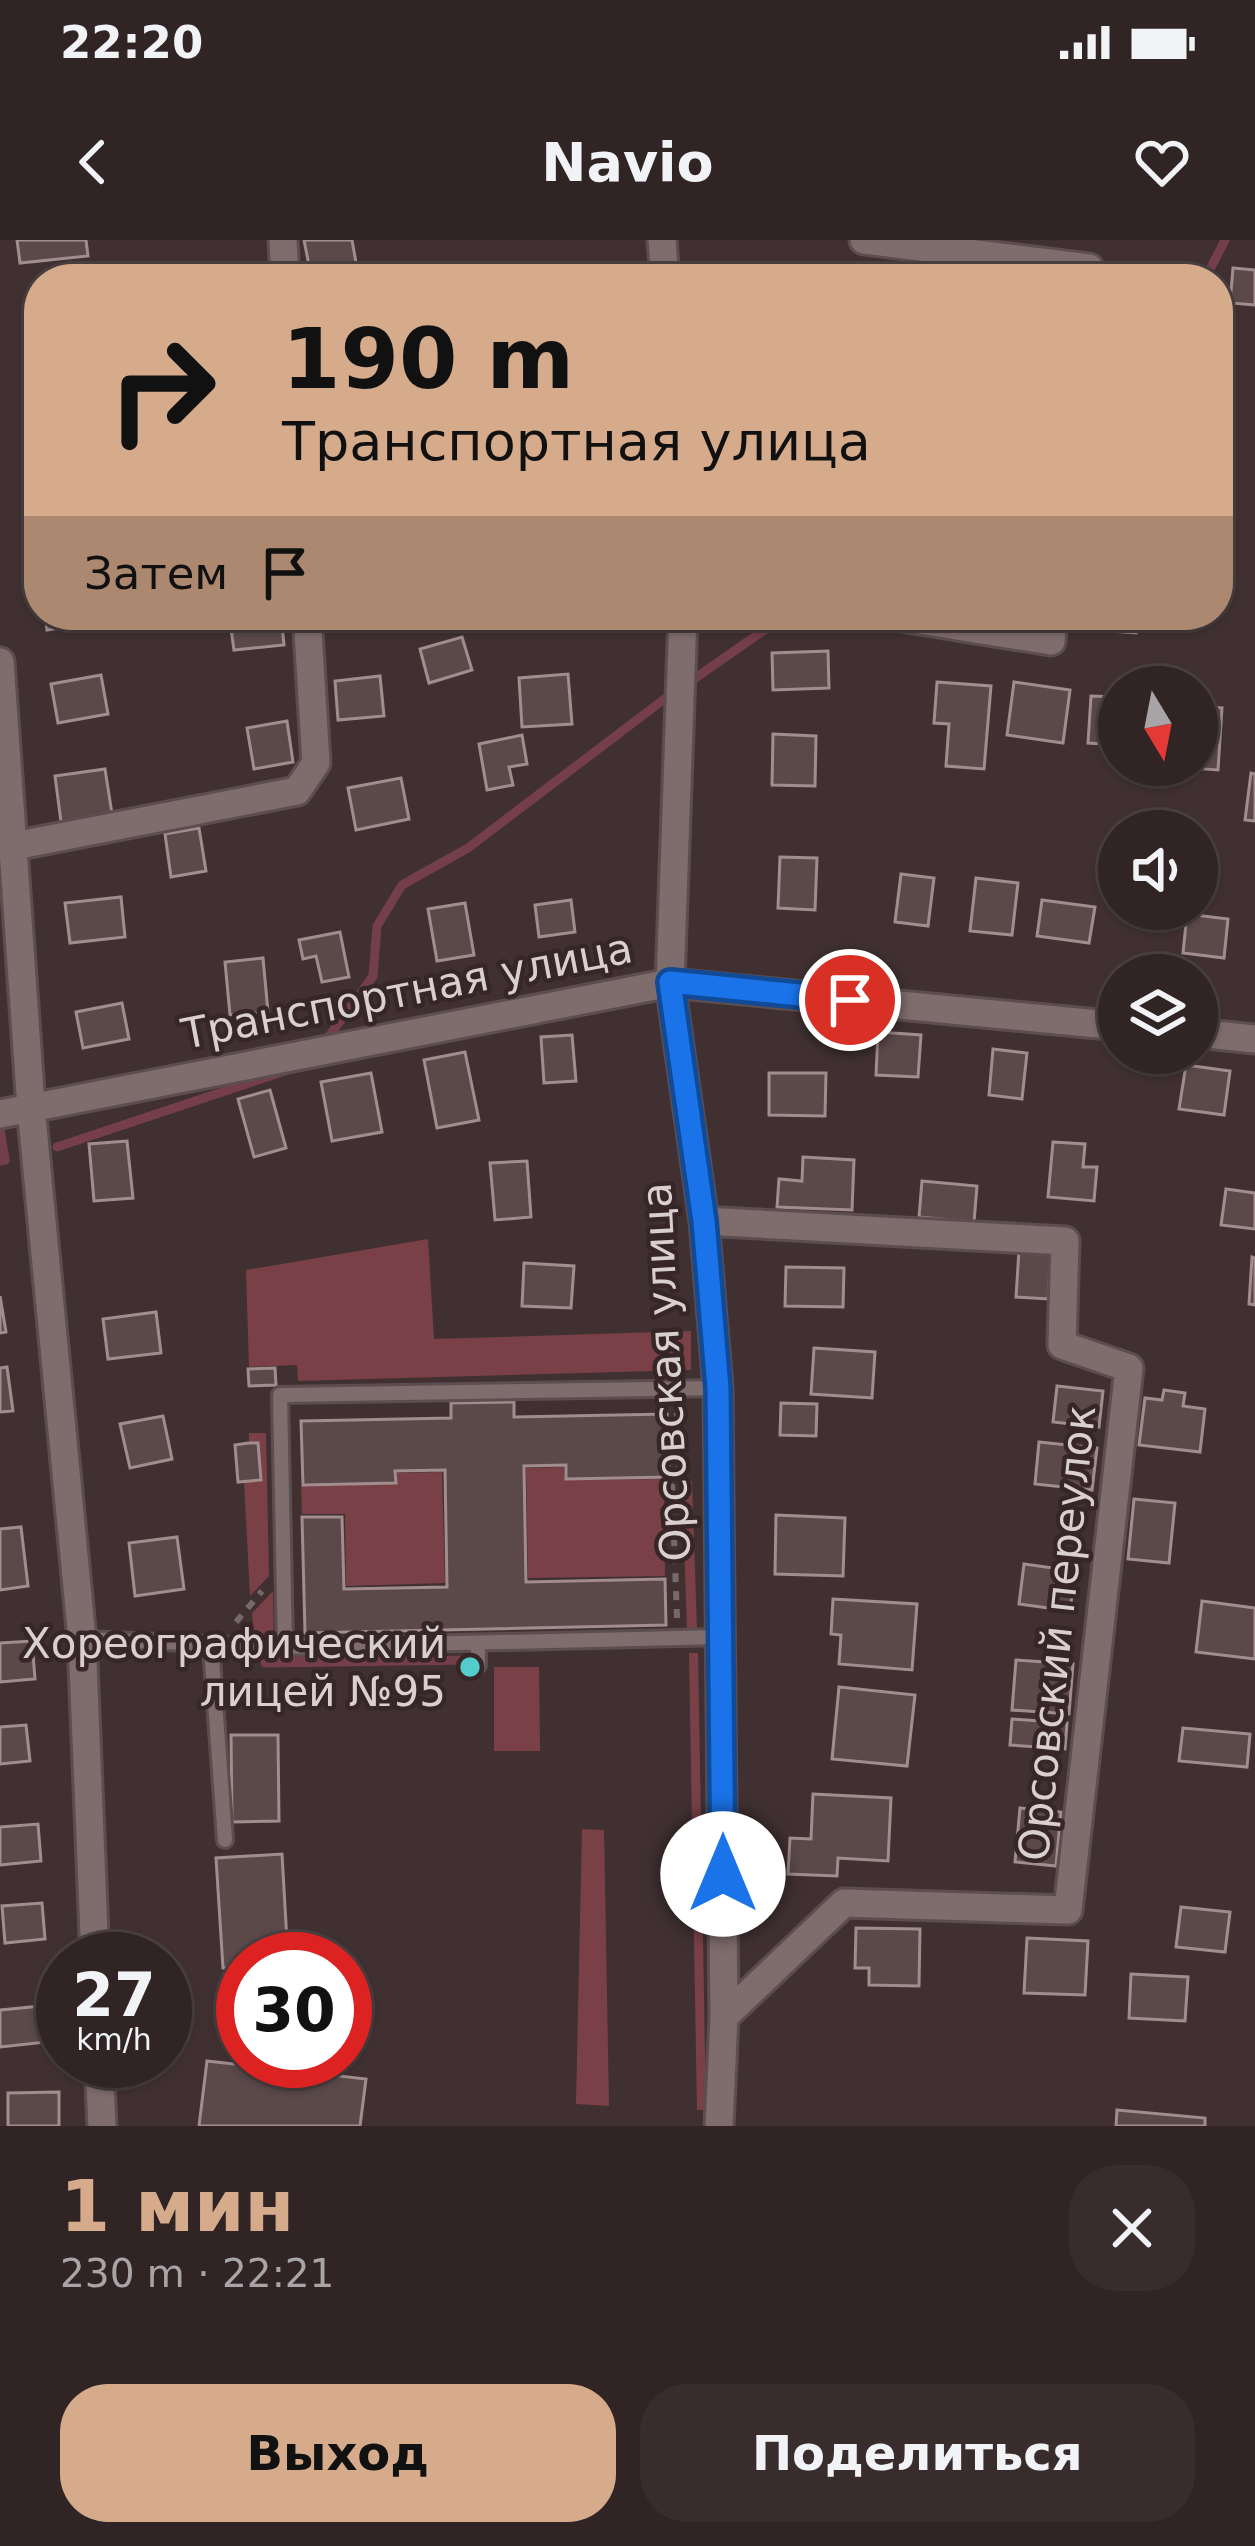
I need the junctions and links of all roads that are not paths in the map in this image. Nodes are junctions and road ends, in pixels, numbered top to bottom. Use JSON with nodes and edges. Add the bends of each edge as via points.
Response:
{"nodes":[{"id":1,"x":864,"y":240,"type":"edge"},
{"id":2,"x":1057,"y":264,"type":"edge"},
{"id":3,"x":308,"y":630,"type":"edge"},
{"id":4,"x":682,"y":630,"type":"edge"},
{"id":5,"x":982,"y":630,"type":"edge"},
{"id":6,"x":1052,"y":630,"type":"edge"},
{"id":7,"x":0,"y":662,"type":"edge"},
{"id":8,"x":14,"y":846,"type":"junction"},
{"id":9,"x":670,"y":982,"type":"junction"},
{"id":10,"x":1098,"y":1024,"type":"edge"},
{"id":11,"x":1218,"y":1035,"type":"edge"},
{"id":12,"x":1255,"y":1039,"type":"edge"},
{"id":13,"x":31,"y":1107,"type":"junction"},
{"id":14,"x":0,"y":1114,"type":"edge"},
{"id":15,"x":704,"y":1221,"type":"junction"},
{"id":16,"x":718,"y":1388,"type":"junction"},
{"id":17,"x":722,"y":1636,"type":"junction"},
{"id":18,"x":82,"y":1640,"type":"junction"},
{"id":19,"x":478,"y":1644,"type":"junction"},
{"id":20,"x":213,"y":1646,"type":"junction"},
{"id":21,"x":285,"y":1647,"type":"junction"},
{"id":22,"x":478,"y":1665,"type":"dead end"},
{"id":23,"x":225,"y":1840,"type":"dead end"},
{"id":24,"x":94,"y":1932,"type":"edge"},
{"id":25,"x":724,"y":2017,"type":"junction"},
{"id":26,"x":100,"y":2088,"type":"edge"},
{"id":27,"x":102,"y":2126,"type":"edge"},
{"id":28,"x":719,"y":2126,"type":"edge"}],
"edges":[{"from":1,"to":2,"type":"street"},
{"from":3,"to":8,"type":"street","via":[[316,763],[297,791]]},
{"from":4,"to":9,"type":"street","name":"Орсовская улица"},
{"from":5,"to":6,"type":"street","via":[[1051,641]]},
{"from":7,"to":8,"type":"street"},
{"from":8,"to":13,"type":"street"},
{"from":9,"to":10,"type":"street","name":"Транспортная улица"},
{"from":9,"to":13,"type":"street","name":"Транспортная улица"},
{"from":9,"to":15,"type":"street","name":"Орсовская улица"},
{"from":11,"to":12,"type":"street"},
{"from":13,"to":14,"type":"street","name":"Транспортная улица"},
{"from":13,"to":18,"type":"street"},
{"from":15,"to":16,"type":"street","name":"Орсовская улица"},
{"from":15,"to":25,"type":"street","name":"Орсовский переулок","via":[[1065,1241],[1062,1346],[1129,1368],[1068,1910],[844,1903]]},
{"from":16,"to":17,"type":"street","name":"Орсовская улица"},
{"from":16,"to":21,"type":"lane","via":[[280,1395]]},
{"from":17,"to":19,"type":"lane"},
{"from":17,"to":25,"type":"street","name":"Орсовская улица"},
{"from":18,"to":20,"type":"lane"},
{"from":18,"to":24,"type":"street"},
{"from":19,"to":21,"type":"lane"},
{"from":19,"to":22,"type":"lane"},
{"from":20,"to":21,"type":"lane"},
{"from":20,"to":23,"type":"lane"},
{"from":25,"to":28,"type":"street","name":"Орсовская улица"},
{"from":26,"to":27,"type":"street"}]}
